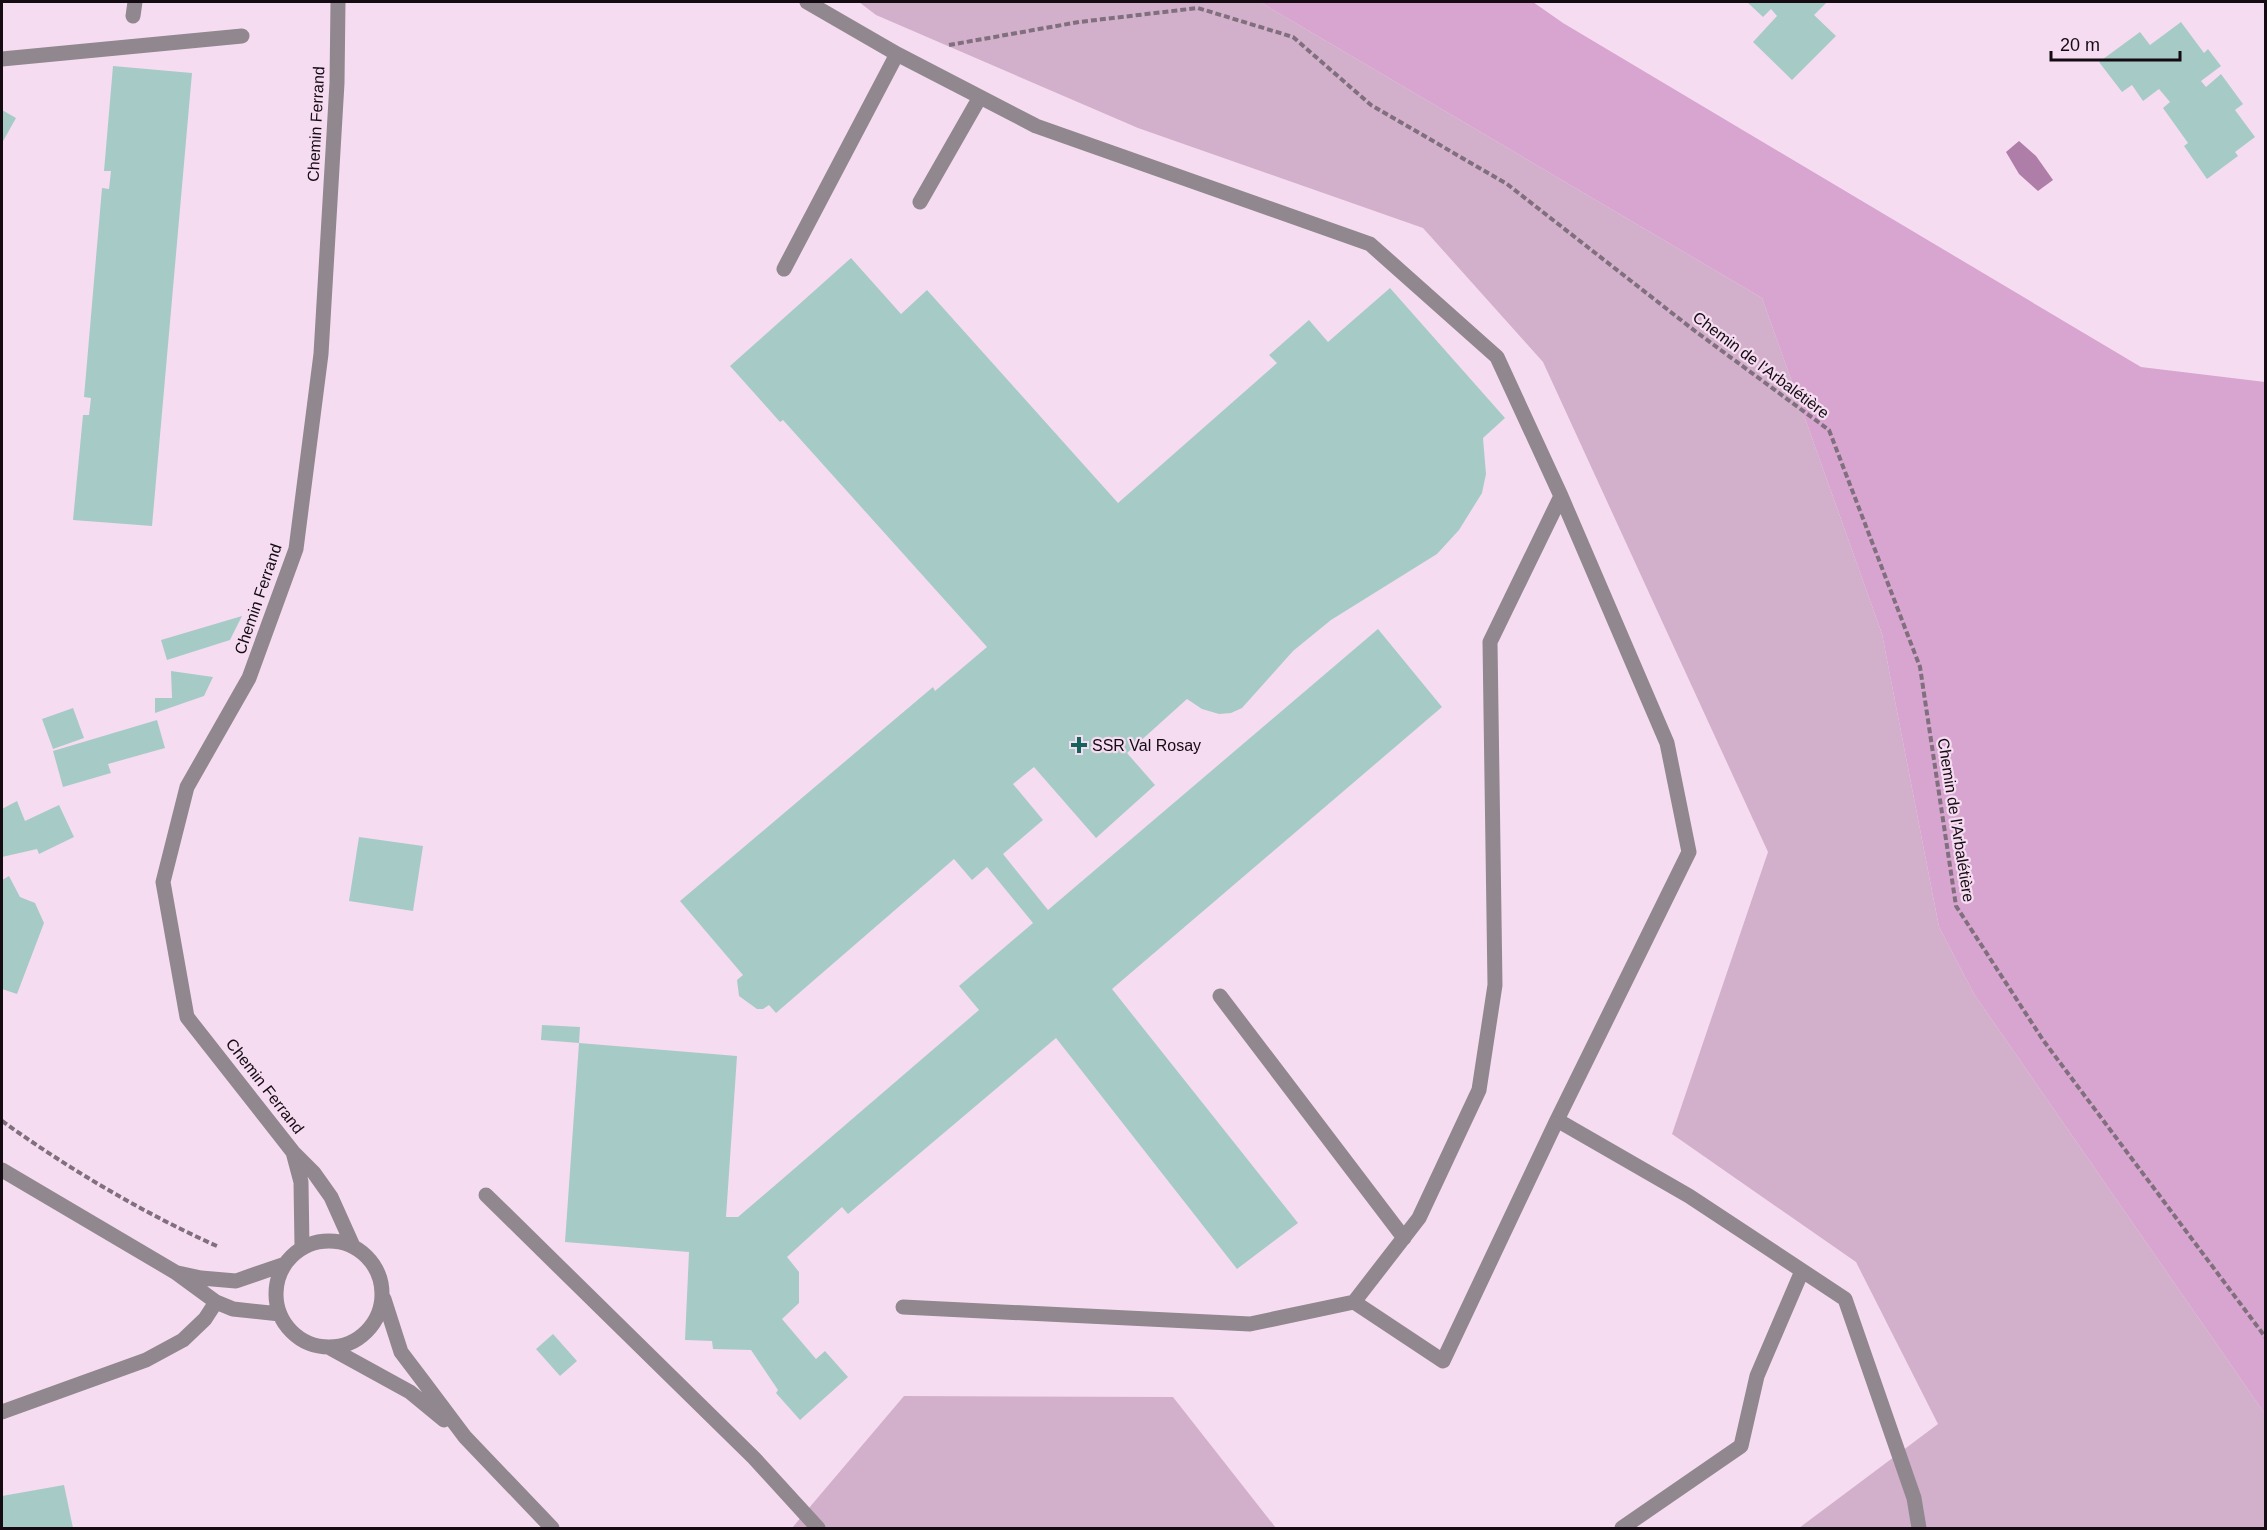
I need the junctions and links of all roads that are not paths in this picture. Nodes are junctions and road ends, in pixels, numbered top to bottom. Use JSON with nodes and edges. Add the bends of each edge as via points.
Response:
{"nodes":[{"id":1,"x":338,"y":2,"type":"edge"},
{"id":2,"x":807,"y":2,"type":"edge"},
{"id":3,"x":242,"y":36,"type":"dead end"},
{"id":4,"x":897,"y":54,"type":"junction"},
{"id":5,"x":2,"y":59,"type":"edge"},
{"id":6,"x":980,"y":97,"type":"junction"},
{"id":7,"x":920,"y":202,"type":"dead end"},
{"id":8,"x":783,"y":269,"type":"dead end"},
{"id":9,"x":1561,"y":496,"type":"junction"},
{"id":10,"x":1220,"y":996,"type":"dead end"},
{"id":11,"x":1557,"y":1120,"type":"junction"},
{"id":12,"x":293,"y":1152,"type":"junction"},
{"id":13,"x":2,"y":1170,"type":"edge"},
{"id":14,"x":486,"y":1195,"type":"dead end"},
{"id":15,"x":1404,"y":1238,"type":"junction"},
{"id":16,"x":353,"y":1246,"type":"junction"},
{"id":17,"x":302,"y":1247,"type":"junction"},
{"id":18,"x":285,"y":1264,"type":"junction"},
{"id":19,"x":1802,"y":1271,"type":"junction"},
{"id":20,"x":175,"y":1272,"type":"junction"},
{"id":21,"x":383,"y":1296,"type":"junction"},
{"id":22,"x":216,"y":1302,"type":"junction"},
{"id":23,"x":1354,"y":1302,"type":"junction"},
{"id":24,"x":903,"y":1307,"type":"dead end"},
{"id":25,"x":280,"y":1314,"type":"junction"},
{"id":26,"x":330,"y":1348,"type":"junction"},
{"id":27,"x":2,"y":1412,"type":"edge"},
{"id":28,"x":465,"y":1437,"type":"junction"},
{"id":29,"x":552,"y":1528,"type":"edge"},
{"id":30,"x":818,"y":1528,"type":"edge"},
{"id":31,"x":1622,"y":1528,"type":"edge"},
{"id":32,"x":1918,"y":1528,"type":"edge"}],
"edges":[{"from":1,"to":12,"type":"street","name":"Chemin Ferrand","via":[[321,354],[296,549],[249,678],[187,787],[163,882],[187,1017]]},
{"from":2,"to":4,"type":"street"},
{"from":3,"to":5,"type":"street"},
{"from":4,"to":6,"type":"street"},
{"from":4,"to":8,"type":"street"},
{"from":6,"to":7,"type":"street"},
{"from":6,"to":9,"type":"street","via":[[1036,126],[1370,244],[1497,357]]},
{"from":9,"to":11,"type":"street","via":[[1667,743],[1689,852]]},
{"from":9,"to":15,"type":"street","via":[[1490,642],[1495,985],[1479,1090],[1419,1218]]},
{"from":10,"to":15,"type":"street"},
{"from":11,"to":19,"type":"street","via":[[1689,1196]]},
{"from":11,"to":23,"type":"street","via":[[1443,1360]]},
{"from":12,"to":16,"type":"street","name":"Chemin Ferrand","via":[[315,1173],[331,1197]]},
{"from":12,"to":17,"type":"street","name":"Chemin Ferrand","via":[[301,1182]]},
{"from":13,"to":20,"type":"street"},
{"from":14,"to":30,"type":"street","via":[[754,1458]]},
{"from":15,"to":23,"type":"street"},
{"from":16,"to":17,"type":"street","via":[[336,1241]]},
{"from":16,"to":21,"type":"street","via":[[376,1268]]},
{"from":17,"to":18,"type":"street"},
{"from":18,"to":20,"type":"street","via":[[236,1281]]},
{"from":18,"to":25,"type":"street","via":[[277,1280]]},
{"from":19,"to":31,"type":"street","via":[[1757,1376],[1741,1446]]},
{"from":19,"to":32,"type":"street","via":[[1845,1299],[1914,1498]]},
{"from":20,"to":22,"type":"street"},
{"from":21,"to":26,"type":"street","via":[[372,1327],[346,1345]]},
{"from":21,"to":28,"type":"street","via":[[401,1352]]},
{"from":22,"to":25,"type":"street","via":[[233,1309]]},
{"from":22,"to":27,"type":"street","via":[[183,1340],[146,1360]]},
{"from":23,"to":24,"type":"street","via":[[1250,1324]]},
{"from":25,"to":26,"type":"street","via":[[299,1338]]},
{"from":26,"to":28,"type":"street","via":[[410,1392]]},
{"from":28,"to":29,"type":"street"}]}
